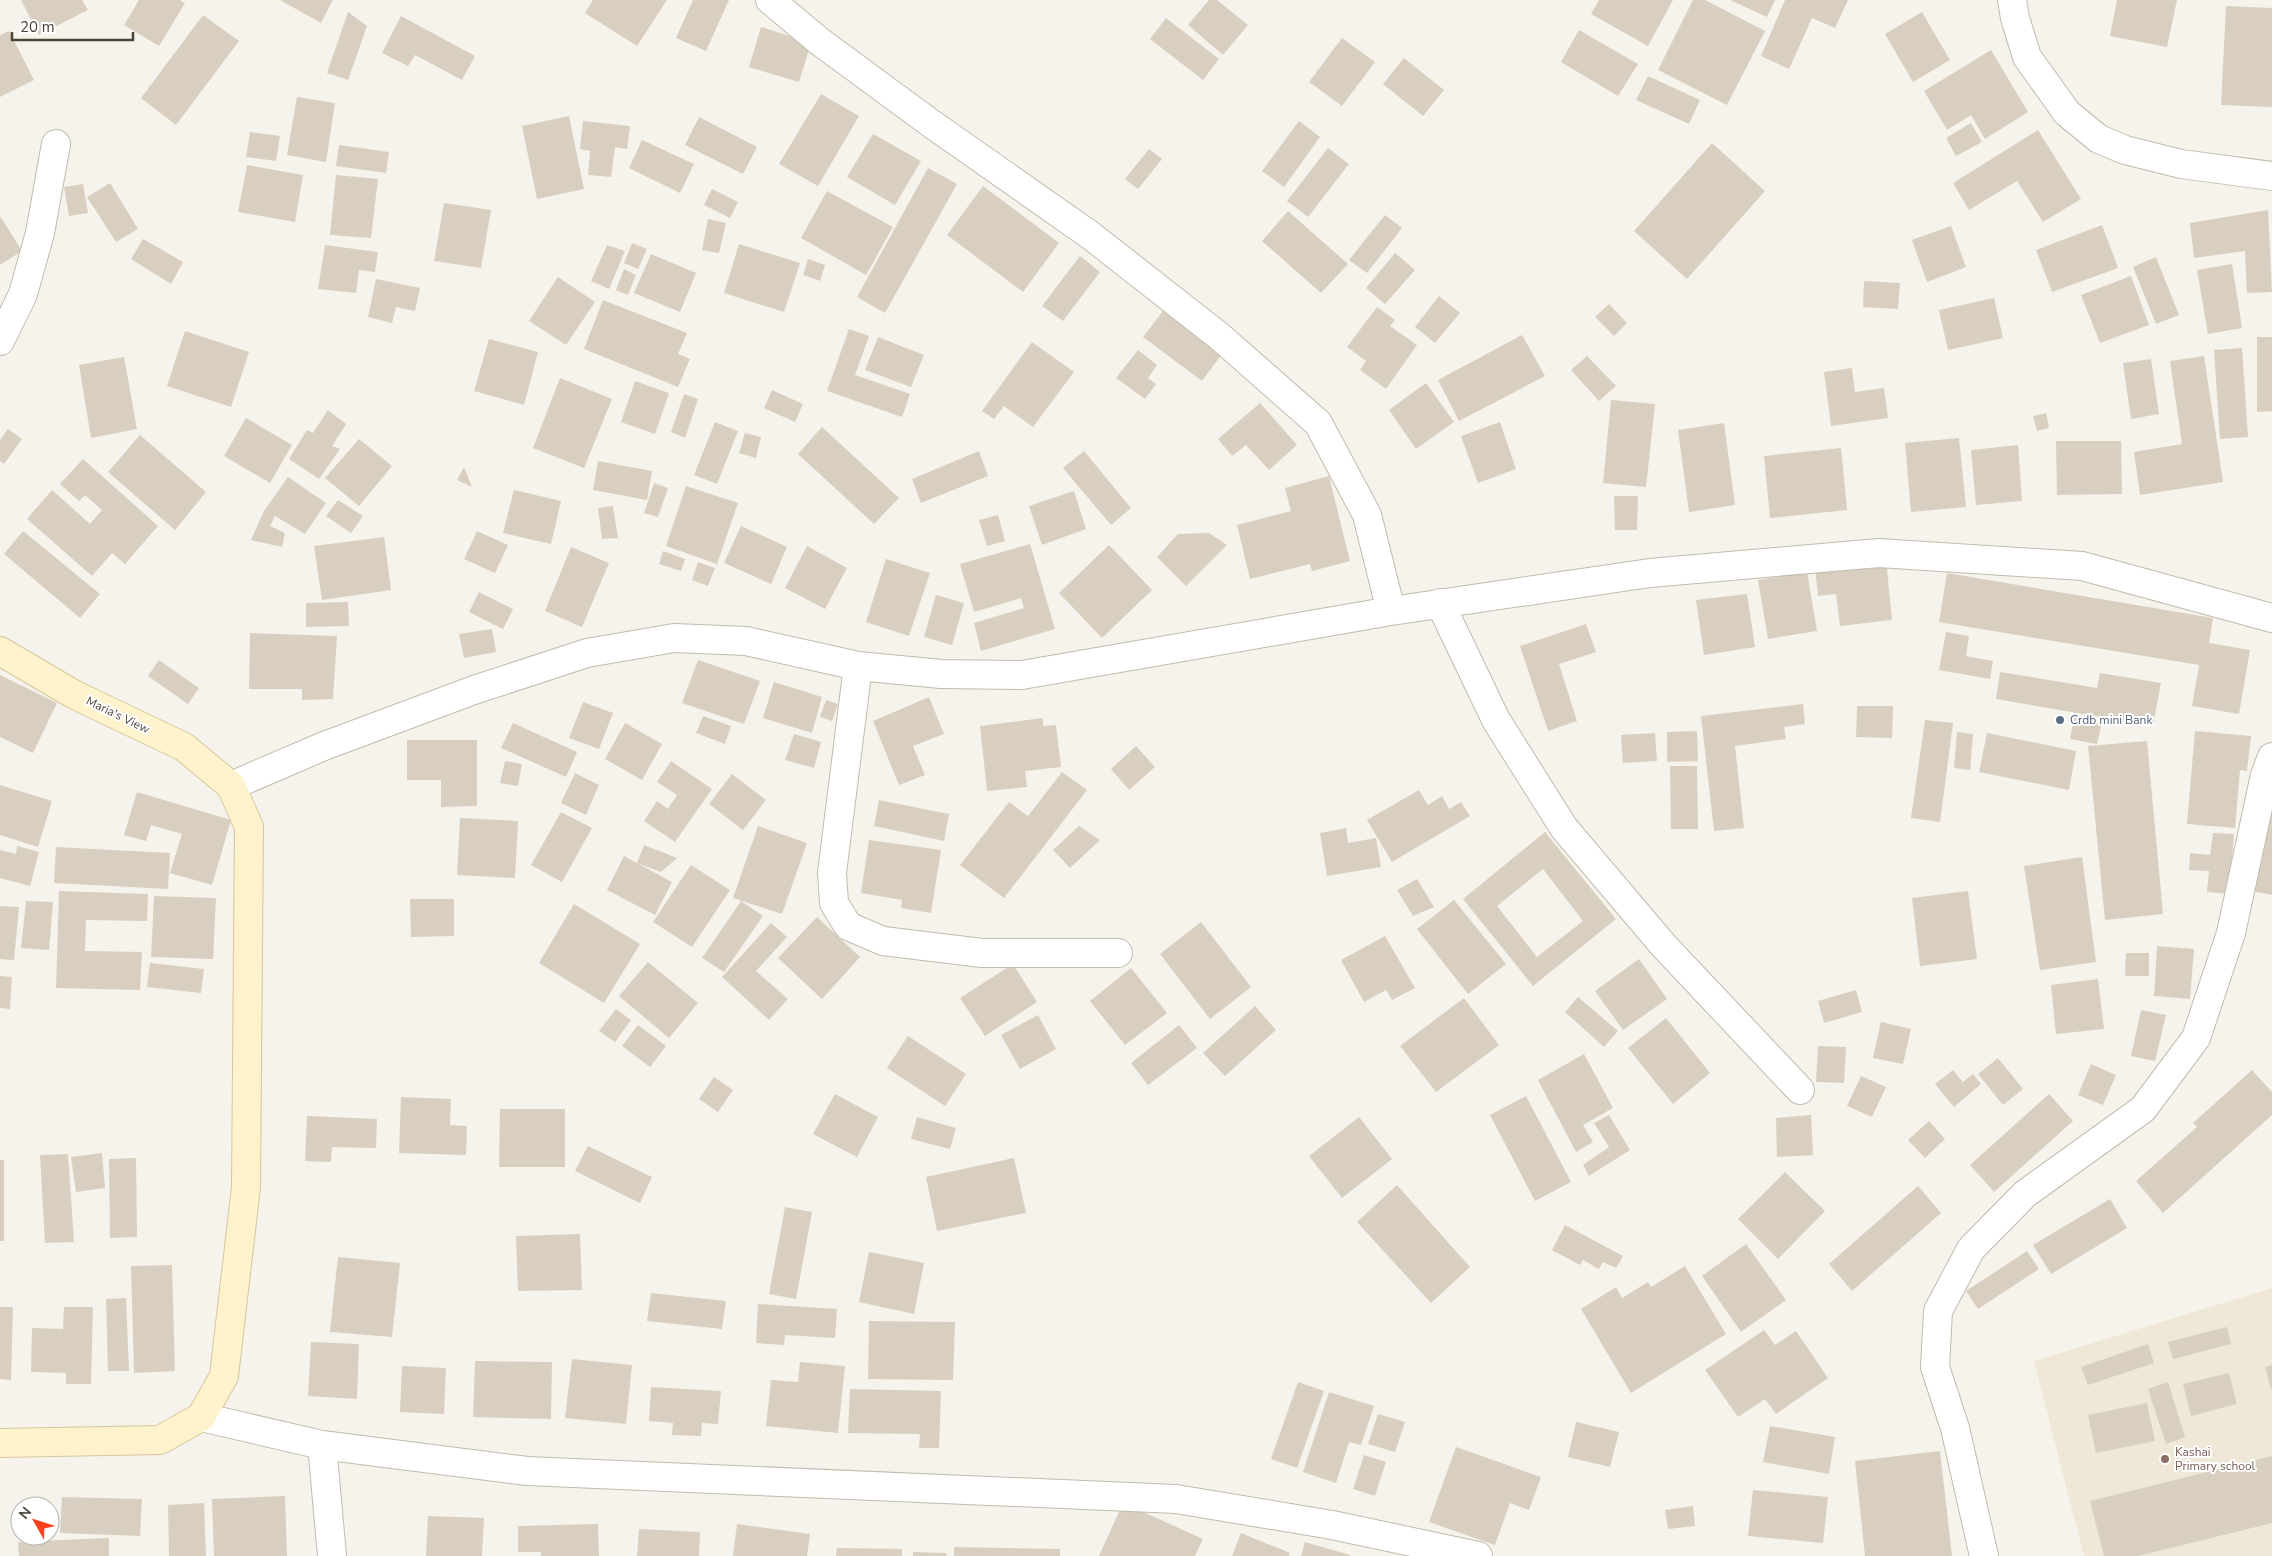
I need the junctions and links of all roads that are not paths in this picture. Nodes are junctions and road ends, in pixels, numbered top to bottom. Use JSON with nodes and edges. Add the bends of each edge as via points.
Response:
{"nodes":[{"id":1,"x":770,"y":0,"type":"edge"},
{"id":2,"x":2012,"y":0,"type":"edge"},
{"id":3,"x":56,"y":144,"type":"dead end"},
{"id":4,"x":2272,"y":176,"type":"edge"},
{"id":5,"x":0,"y":341,"type":"edge"},
{"id":6,"x":1440,"y":604,"type":"junction"},
{"id":7,"x":1392,"y":611,"type":"junction"},
{"id":8,"x":2272,"y":618,"type":"edge"},
{"id":9,"x":0,"y":652,"type":"edge"},
{"id":10,"x":858,"y":666,"type":"junction"},
{"id":11,"x":2272,"y":757,"type":"edge"},
{"id":12,"x":231,"y":786,"type":"junction"},
{"id":13,"x":1118,"y":953,"type":"dead end"},
{"id":14,"x":1800,"y":1090,"type":"dead end"},
{"id":15,"x":201,"y":1417,"type":"junction"},
{"id":16,"x":0,"y":1443,"type":"edge"},
{"id":17,"x":322,"y":1445,"type":"junction"},
{"id":18,"x":332,"y":1556,"type":"edge"},
{"id":19,"x":1478,"y":1556,"type":"edge"},
{"id":20,"x":1984,"y":1556,"type":"edge"}],
"edges":[{"from":1,"to":7,"type":"street","via":[[921,116],[1098,241],[1219,336],[1318,423],[1367,515]]},
{"from":2,"to":4,"type":"street","via":[[2027,57],[2067,114],[2099,139],[2125,150],[2181,164]]},
{"from":3,"to":5,"type":"street","via":[[40,233],[25,285]]},
{"from":6,"to":7,"type":"street"},
{"from":6,"to":8,"type":"street","via":[[1650,573],[1879,553],[2082,566]]},
{"from":6,"to":14,"type":"street","via":[[1496,720],[1564,828],[1664,946]]},
{"from":7,"to":10,"type":"street","via":[[1022,675],[941,674]]},
{"from":9,"to":12,"type":"street","name":"Maria's View","via":[[75,695],[184,747]]},
{"from":10,"to":12,"type":"street","via":[[746,641],[674,638],[587,653],[341,739]]},
{"from":10,"to":13,"type":"street","via":[[832,873],[834,903],[848,926],[883,941],[982,953]]},
{"from":11,"to":20,"type":"street","via":[[2264,775],[2231,933],[2196,1038],[2143,1109],[2025,1194],[1971,1249],[1938,1311],[1935,1367],[1954,1428]]},
{"from":12,"to":15,"type":"street","via":[[249,827],[246,1187],[224,1376]]},
{"from":15,"to":16,"type":"street","via":[[160,1440]]},
{"from":15,"to":17,"type":"street"},
{"from":17,"to":18,"type":"street"},
{"from":17,"to":19,"type":"street","via":[[528,1471],[1176,1498],[1332,1524]]}]}
